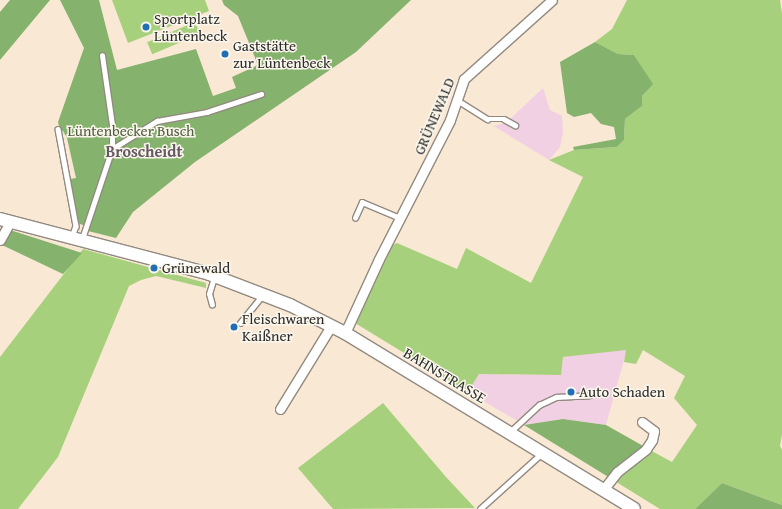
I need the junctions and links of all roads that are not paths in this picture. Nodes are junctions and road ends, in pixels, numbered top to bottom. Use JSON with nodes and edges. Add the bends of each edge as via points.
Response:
{"nodes":[{"id":1,"x":552,"y":0,"type":"edge"},
{"id":2,"x":102,"y":56,"type":"dead end"},
{"id":3,"x":261,"y":94,"type":"dead end"},
{"id":4,"x":457,"y":100,"type":"junction"},
{"id":5,"x":515,"y":125,"type":"dead end"},
{"id":6,"x":58,"y":129,"type":"dead end"},
{"id":7,"x":112,"y":149,"type":"junction"},
{"id":8,"x":355,"y":218,"type":"dead end"},
{"id":9,"x":401,"y":219,"type":"junction"},
{"id":10,"x":5,"y":220,"type":"edge"},
{"id":11,"x":76,"y":239,"type":"junction"},
{"id":12,"x":0,"y":240,"type":"edge"},
{"id":13,"x":214,"y":276,"type":"junction"},
{"id":14,"x":264,"y":294,"type":"junction"},
{"id":15,"x":212,"y":305,"type":"dead end"},
{"id":16,"x":240,"y":323,"type":"dead end"},
{"id":17,"x":331,"y":326,"type":"junction"},
{"id":18,"x":344,"y":334,"type":"junction"},
{"id":19,"x":588,"y":395,"type":"dead end"},
{"id":20,"x":280,"y":409,"type":"dead end"},
{"id":21,"x":642,"y":422,"type":"dead end"},
{"id":22,"x":510,"y":432,"type":"junction"},
{"id":23,"x":542,"y":453,"type":"junction"},
{"id":24,"x":603,"y":490,"type":"junction"},
{"id":25,"x":480,"y":509,"type":"edge"},
{"id":26,"x":634,"y":509,"type":"edge"}],
"edges":[{"from":1,"to":4,"type":"street","name":"GRÜNEWALD","via":[[464,79]]},
{"from":2,"to":7,"type":"lane","via":[[112,125]]},
{"from":3,"to":7,"type":"lane","via":[[207,112],[157,121]]},
{"from":4,"to":5,"type":"lane","via":[[488,119],[504,119]]},
{"from":4,"to":9,"type":"street","name":"GRÜNEWALD","via":[[450,120]]},
{"from":6,"to":11,"type":"lane","via":[[76,226]]},
{"from":7,"to":11,"type":"lane","via":[[85,229]]},
{"from":8,"to":9,"type":"lane","via":[[362,202]]},
{"from":9,"to":18,"type":"street","name":"GRÜNEWALD"},
{"from":10,"to":11,"type":"main road","name":"BAHNSTRASSE"},
{"from":10,"to":12,"type":"street"},
{"from":11,"to":13,"type":"main road","name":"BAHNSTRASSE"},
{"from":13,"to":14,"type":"main road","name":"BAHNSTRASSE"},
{"from":13,"to":15,"type":"lane","via":[[209,294]]},
{"from":14,"to":16,"type":"lane"},
{"from":14,"to":17,"type":"main road","name":"BAHNSTRASSE"},
{"from":17,"to":18,"type":"main road","name":"BAHNSTRASSE"},
{"from":17,"to":20,"type":"street"},
{"from":18,"to":22,"type":"main road","name":"BAHNSTRASSE"},
{"from":19,"to":22,"type":"lane","via":[[556,397],[539,405]]},
{"from":21,"to":24,"type":"street","via":[[654,431],[652,440],[646,449],[617,472]]},
{"from":22,"to":23,"type":"main road","name":"BAHNSTRASSE"},
{"from":23,"to":24,"type":"main road","name":"BAHNSTRASSE"},
{"from":23,"to":25,"type":"lane"},
{"from":24,"to":26,"type":"main road","name":"BAHNSTRASSE"}]}
